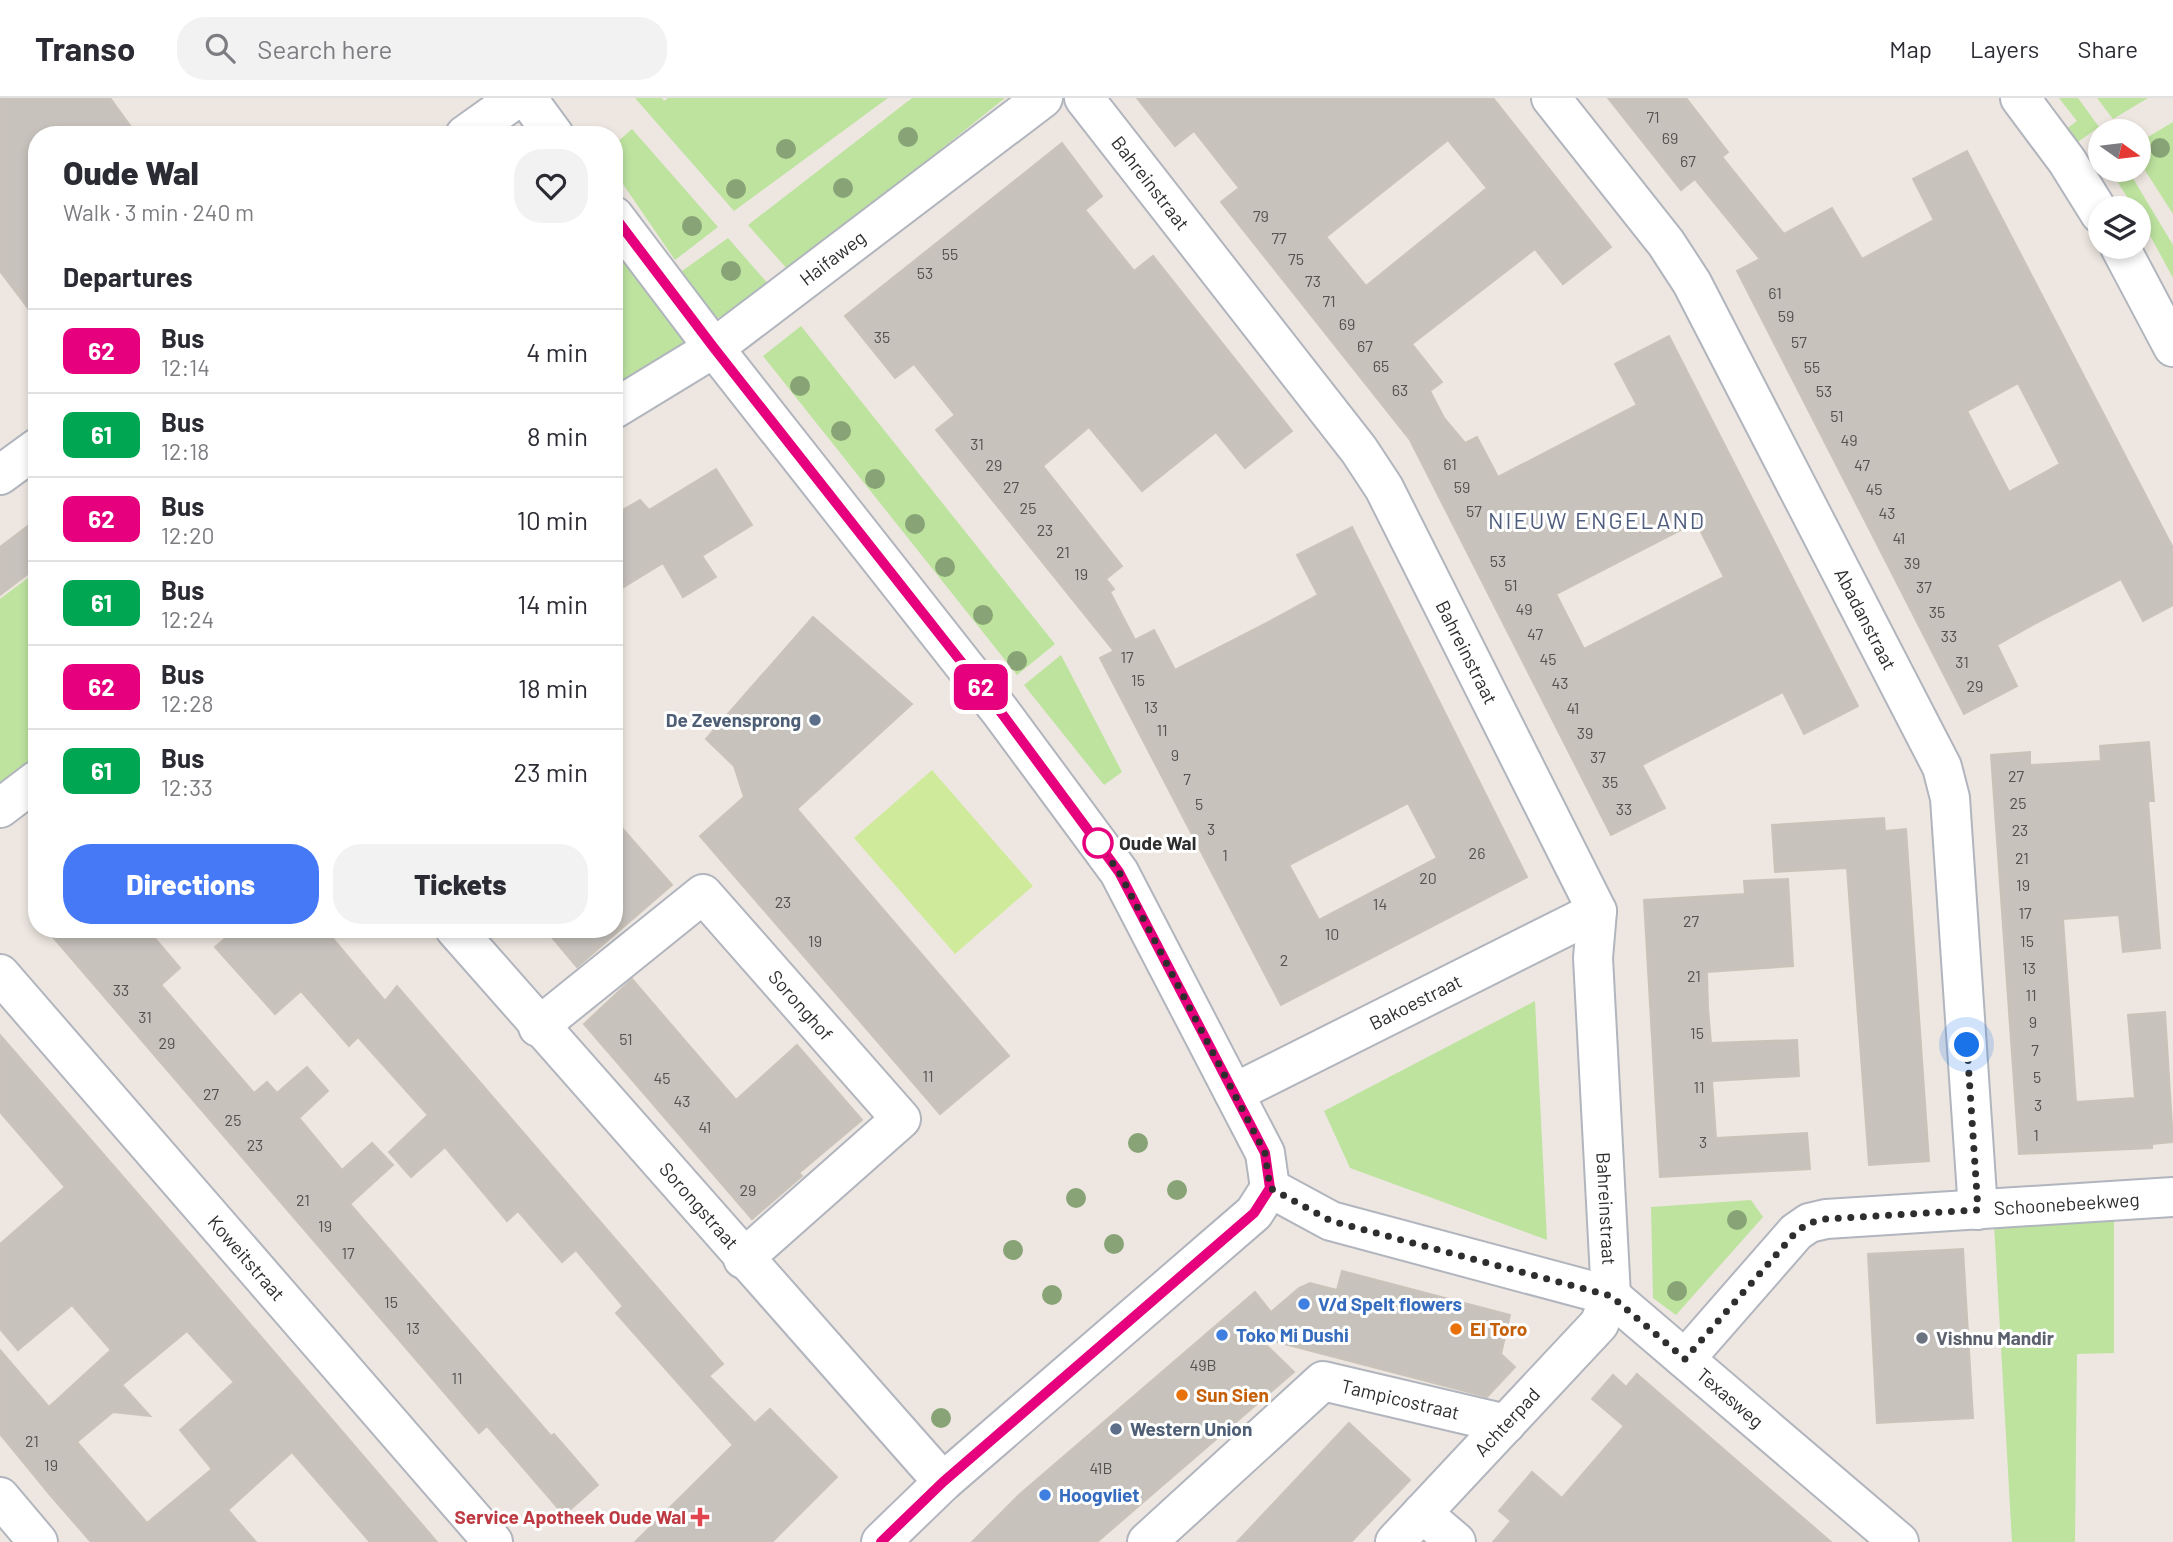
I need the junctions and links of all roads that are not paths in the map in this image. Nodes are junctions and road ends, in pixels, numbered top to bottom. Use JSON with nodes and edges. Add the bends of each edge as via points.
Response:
{"nodes":[{"id":1,"x":517,"y":98,"type":"edge"},
{"id":2,"x":527,"y":98,"type":"edge"},
{"id":3,"x":1043,"y":98,"type":"edge"},
{"id":4,"x":1083,"y":98,"type":"edge"},
{"id":5,"x":1551,"y":98,"type":"edge"},
{"id":6,"x":2020,"y":98,"type":"edge"},
{"id":7,"x":478,"y":126,"type":"edge"},
{"id":8,"x":547,"y":126,"type":"edge"},
{"id":9,"x":2089,"y":196,"type":"edge"},
{"id":10,"x":623,"y":228,"type":"edge"},
{"id":11,"x":2126,"y":259,"type":"edge"},
{"id":12,"x":2173,"y":347,"type":"edge"},
{"id":13,"x":714,"y":348,"type":"junction"},
{"id":14,"x":623,"y":404,"type":"edge"},
{"id":15,"x":28,"y":455,"type":"edge"},
{"id":16,"x":0,"y":475,"type":"edge"},
{"id":17,"x":28,"y":787,"type":"edge"},
{"id":18,"x":0,"y":808,"type":"edge"},
{"id":19,"x":1597,"y":911,"type":"junction"},
{"id":20,"x":463,"y":938,"type":"edge"},
{"id":21,"x":0,"y":974,"type":"edge"},
{"id":22,"x":538,"y":1027,"type":"junction"},
{"id":23,"x":1234,"y":1093,"type":"junction"},
{"id":24,"x":1270,"y":1188,"type":"junction"},
{"id":25,"x":2173,"y":1197,"type":"edge"},
{"id":26,"x":1978,"y":1210,"type":"junction"},
{"id":27,"x":743,"y":1259,"type":"junction"},
{"id":28,"x":1611,"y":1296,"type":"junction"},
{"id":29,"x":1685,"y":1359,"type":"junction"},
{"id":30,"x":1506,"y":1424,"type":"junction"},
{"id":31,"x":943,"y":1482,"type":"junction"},
{"id":32,"x":0,"y":1497,"type":"edge"},
{"id":33,"x":1422,"y":1513,"type":"junction"},
{"id":34,"x":38,"y":1542,"type":"edge"},
{"id":35,"x":493,"y":1542,"type":"edge"},
{"id":36,"x":881,"y":1542,"type":"edge"},
{"id":37,"x":1147,"y":1542,"type":"edge"},
{"id":38,"x":1395,"y":1542,"type":"edge"},
{"id":39,"x":1456,"y":1542,"type":"edge"},
{"id":40,"x":1899,"y":1542,"type":"edge"}],
"edges":[{"from":1,"to":7,"type":"street"},
{"from":2,"to":8,"type":"street"},
{"from":3,"to":13,"type":"street","name":"Haifaweg"},
{"from":4,"to":19,"type":"street","name":"Bahreinstraat","via":[[1384,488]]},
{"from":5,"to":26,"type":"street","name":"Abadanstraat","via":[[1666,243],[1692,283],[1942,767],[1950,798]]},
{"from":6,"to":9,"type":"street"},
{"from":10,"to":13,"type":"street"},
{"from":11,"to":12,"type":"street"},
{"from":13,"to":14,"type":"street","name":"Haifaweg"},
{"from":13,"to":23,"type":"street","via":[[1000,711],[1119,872]]},
{"from":15,"to":16,"type":"street"},
{"from":17,"to":18,"type":"street"},
{"from":19,"to":23,"type":"street","name":"Bakoestraat"},
{"from":19,"to":28,"type":"street","name":"Bahreinstraat","via":[[1592,958]]},
{"from":20,"to":22,"type":"street","name":"Sorongstraat"},
{"from":21,"to":35,"type":"street","name":"Koweitstraat"},
{"from":22,"to":27,"type":"street","name":"Sorongstraat"},
{"from":22,"to":27,"type":"street","name":"Soronghof","via":[[703,894],[901,1119]]},
{"from":23,"to":24,"type":"street","via":[[1265,1153]]},
{"from":24,"to":28,"type":"street","name":"Texasweg","via":[[1331,1221]]},
{"from":24,"to":31,"type":"street","via":[[1254,1213]]},
{"from":25,"to":26,"type":"street","name":"Schoonebeekweg"},
{"from":26,"to":29,"type":"street","name":"Schoonebeekweg","via":[[1809,1223],[1796,1232]]},
{"from":27,"to":31,"type":"street","name":"Sorongstraat"},
{"from":28,"to":29,"type":"street","name":"Texasweg"},
{"from":28,"to":30,"type":"street","name":"Achterpad","via":[[1599,1324]]},
{"from":29,"to":40,"type":"street","name":"Texasweg"},
{"from":30,"to":33,"type":"street","name":"Achterpad"},
{"from":30,"to":37,"type":"street","name":"Tampicostraat","via":[[1323,1381]]},
{"from":31,"to":36,"type":"street"},
{"from":32,"to":34,"type":"street"},
{"from":33,"to":38,"type":"street","name":"Achterpad"},
{"from":33,"to":39,"type":"street"}]}
